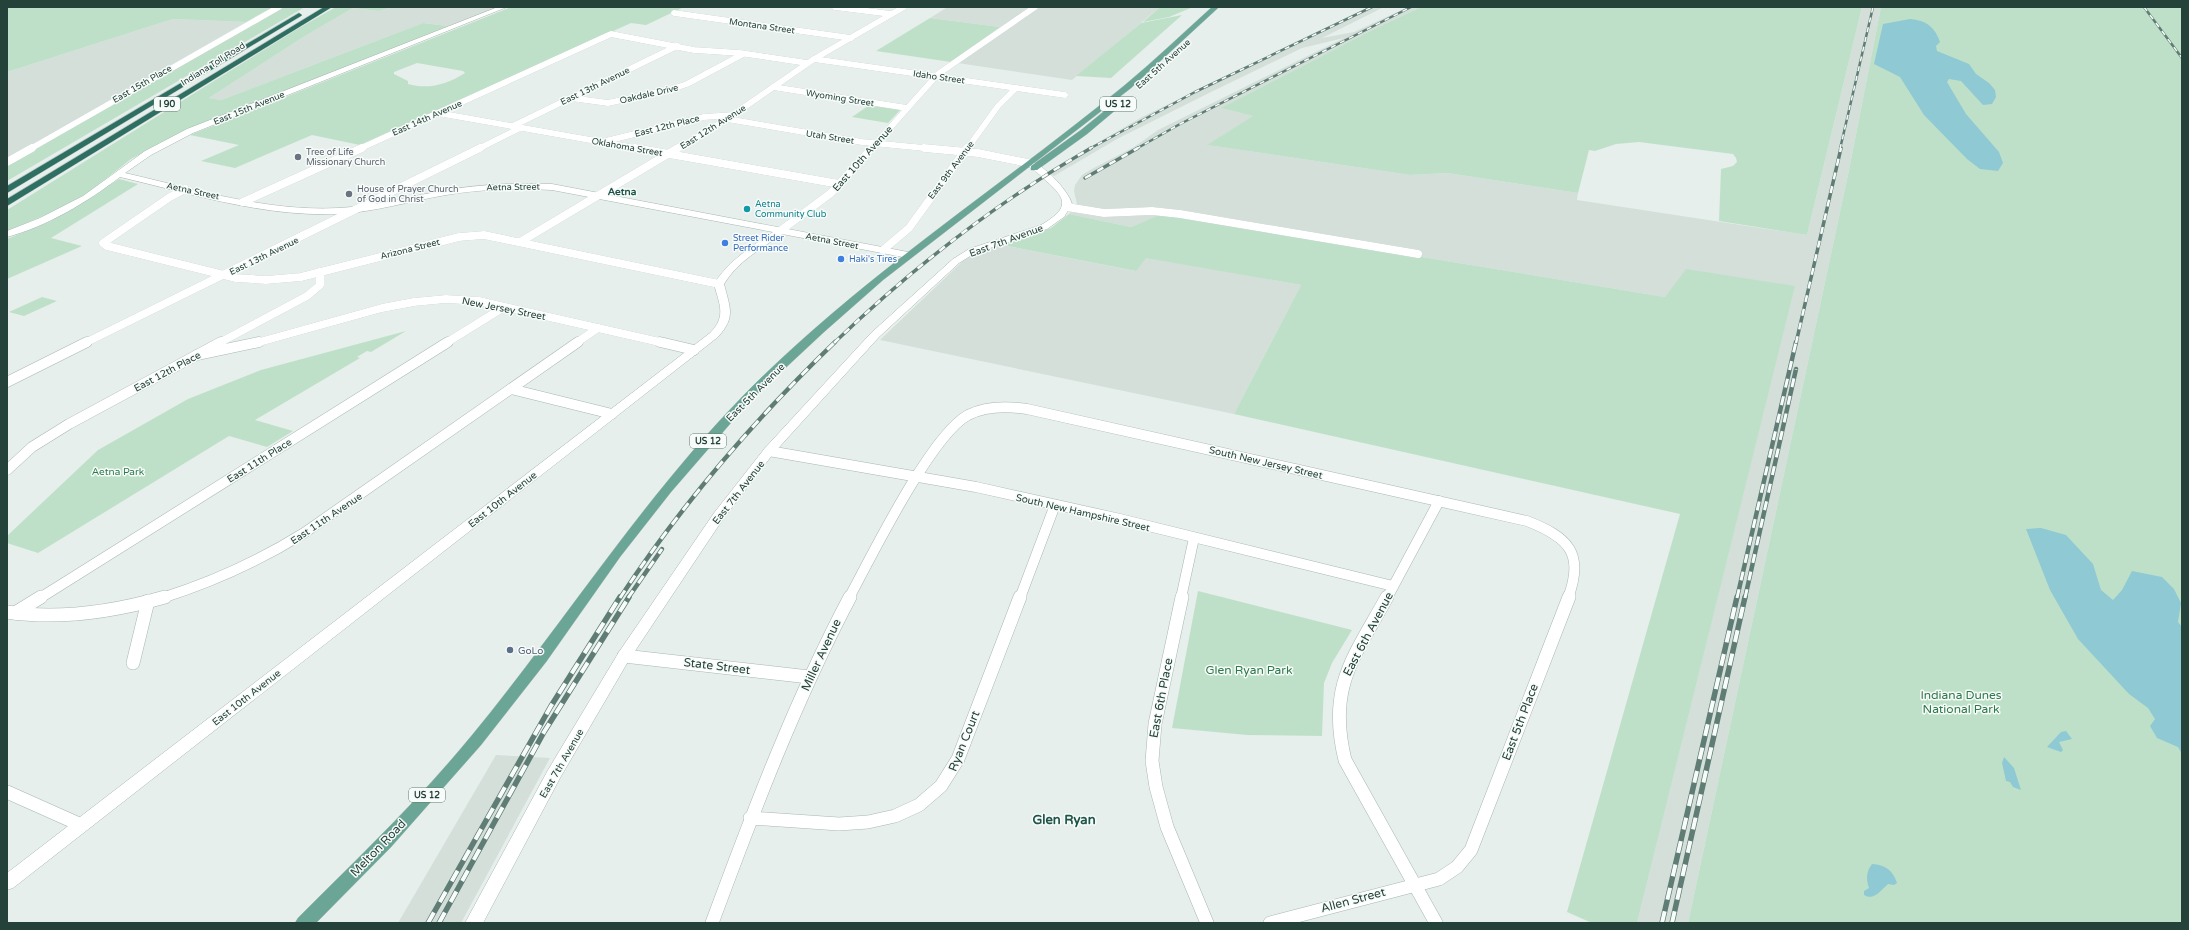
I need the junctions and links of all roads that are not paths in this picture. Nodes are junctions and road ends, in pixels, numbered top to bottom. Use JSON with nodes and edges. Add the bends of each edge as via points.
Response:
{"nodes":[{"id":1,"x":279,"y":7,"type":"edge"},
{"id":2,"x":314,"y":7,"type":"edge"},
{"id":3,"x":329,"y":7,"type":"edge"},
{"id":4,"x":504,"y":7,"type":"edge"},
{"id":5,"x":835,"y":7,"type":"edge"},
{"id":6,"x":904,"y":7,"type":"edge"},
{"id":7,"x":1034,"y":7,"type":"edge"},
{"id":8,"x":1216,"y":7,"type":"edge"},
{"id":9,"x":1226,"y":7,"type":"edge"},
{"id":10,"x":674,"y":14,"type":"dead end"},
{"id":11,"x":891,"y":14,"type":"junction"},
{"id":12,"x":851,"y":38,"type":"junction"},
{"id":13,"x":677,"y":46,"type":"junction"},
{"id":14,"x":743,"y":54,"type":"junction"},
{"id":15,"x":814,"y":59,"type":"junction"},
{"id":16,"x":807,"y":63,"type":"junction"},
{"id":17,"x":936,"y":76,"type":"junction"},
{"id":18,"x":773,"y":88,"type":"junction"},
{"id":19,"x":1016,"y":88,"type":"junction"},
{"id":20,"x":1065,"y":95,"type":"dead end"},
{"id":21,"x":571,"y":98,"type":"junction"},
{"id":22,"x":907,"y":108,"type":"junction"},
{"id":23,"x":438,"y":113,"type":"junction"},
{"id":24,"x":730,"y":117,"type":"junction"},
{"id":25,"x":517,"y":127,"type":"junction"},
{"id":26,"x":601,"y":142,"type":"junction"},
{"id":27,"x":875,"y":143,"type":"junction"},
{"id":28,"x":965,"y":152,"type":"junction"},
{"id":29,"x":669,"y":154,"type":"junction"},
{"id":30,"x":7,"y":162,"type":"edge"},
{"id":31,"x":1032,"y":165,"type":"junction"},
{"id":32,"x":118,"y":174,"type":"junction"},
{"id":33,"x":839,"y":184,"type":"junction"},
{"id":34,"x":185,"y":189,"type":"junction"},
{"id":35,"x":7,"y":190,"type":"edge"},
{"id":36,"x":600,"y":195,"type":"junction"},
{"id":37,"x":243,"y":202,"type":"junction"},
{"id":38,"x":7,"y":204,"type":"edge"},
{"id":39,"x":1067,"y":207,"type":"junction"},
{"id":40,"x":360,"y":209,"type":"junction"},
{"id":41,"x":780,"y":231,"type":"junction"},
{"id":42,"x":7,"y":234,"type":"edge"},
{"id":43,"x":520,"y":242,"type":"junction"},
{"id":44,"x":882,"y":250,"type":"junction"},
{"id":45,"x":1418,"y":254,"type":"dead end"},
{"id":46,"x":908,"y":255,"type":"junction"},
{"id":47,"x":320,"y":272,"type":"junction"},
{"id":48,"x":224,"y":275,"type":"junction"},
{"id":49,"x":719,"y":284,"type":"junction"},
{"id":50,"x":504,"y":307,"type":"junction"},
{"id":51,"x":598,"y":328,"type":"junction"},
{"id":52,"x":694,"y":350,"type":"junction"},
{"id":53,"x":197,"y":355,"type":"junction"},
{"id":54,"x":7,"y":382,"type":"edge"},
{"id":55,"x":512,"y":388,"type":"junction"},
{"id":56,"x":974,"y":412,"type":"joint"},
{"id":57,"x":612,"y":414,"type":"junction"},
{"id":58,"x":769,"y":451,"type":"junction"},
{"id":59,"x":7,"y":470,"type":"edge"},
{"id":60,"x":917,"y":477,"type":"junction"},
{"id":61,"x":1439,"y":501,"type":"junction"},
{"id":62,"x":1054,"y":505,"type":"junction"},
{"id":63,"x":1554,"y":534,"type":"joint"},
{"id":64,"x":1194,"y":538,"type":"junction"},
{"id":65,"x":1394,"y":586,"type":"junction"},
{"id":66,"x":148,"y":601,"type":"junction"},
{"id":67,"x":11,"y":612,"type":"edge"},
{"id":68,"x":624,"y":656,"type":"junction"},
{"id":69,"x":541,"y":658,"type":"joint"},
{"id":70,"x":132,"y":663,"type":"dead end"},
{"id":71,"x":809,"y":677,"type":"junction"},
{"id":72,"x":7,"y":792,"type":"edge"},
{"id":73,"x":750,"y":818,"type":"junction"},
{"id":74,"x":81,"y":825,"type":"junction"},
{"id":75,"x":7,"y":883,"type":"edge"},
{"id":76,"x":1413,"y":884,"type":"junction"},
{"id":77,"x":304,"y":923,"type":"edge"},
{"id":78,"x":474,"y":923,"type":"edge"},
{"id":79,"x":712,"y":923,"type":"edge"},
{"id":80,"x":1207,"y":923,"type":"edge"},
{"id":81,"x":1270,"y":923,"type":"edge"},
{"id":82,"x":1436,"y":923,"type":"edge"}],
"edges":[{"from":1,"to":30,"type":"street","name":"East 15th Place"},
{"from":2,"to":35,"type":"highway","name":"Indiana Toll Road","number":"I 90","via":[[283,23]]},
{"from":3,"to":38,"type":"highway","name":"Indiana Toll Road","number":"I 90","via":[[284,32]]},
{"from":4,"to":32,"type":"street","name":"East 15th Avenue","via":[[190,131],[148,153]]},
{"from":5,"to":11,"type":"street"},
{"from":6,"to":11,"type":"street","name":"East 12th Avenue"},
{"from":7,"to":17,"type":"street","name":"East 10th Avenue"},
{"from":8,"to":31,"type":"main road","name":"East 5th Avenue","number":"US 12","via":[[1139,77]]},
{"from":9,"to":31,"type":"main road","name":"East 5th Avenue","number":"US 12","via":[[1102,118]]},
{"from":10,"to":12,"type":"street","name":"Montana Street"},
{"from":11,"to":12,"type":"street","name":"East 12th Avenue"},
{"from":12,"to":15,"type":"street","name":"East 12th Avenue"},
{"from":13,"to":14,"type":"street"},
{"from":13,"to":21,"type":"street","name":"East 13th Avenue"},
{"from":13,"to":23,"type":"street","name":"East 14th Avenue","via":[[611,34]]},
{"from":14,"to":16,"type":"street"},
{"from":14,"to":21,"type":"street","name":"Oakdale Drive","via":[[687,84],[672,89],[608,103]]},
{"from":15,"to":16,"type":"street","name":"East 12th Avenue"},
{"from":15,"to":17,"type":"street","name":"Idaho Street"},
{"from":16,"to":18,"type":"street","name":"East 12th Avenue"},
{"from":17,"to":19,"type":"street","name":"Idaho Street"},
{"from":17,"to":22,"type":"street","name":"East 10th Avenue"},
{"from":18,"to":22,"type":"street","name":"Wyoming Street"},
{"from":18,"to":24,"type":"street","name":"East 12th Avenue"},
{"from":19,"to":20,"type":"street","name":"Idaho Street"},
{"from":19,"to":28,"type":"street","name":"East 9th Avenue","via":[[998,106]]},
{"from":21,"to":25,"type":"street","name":"East 13th Avenue"},
{"from":22,"to":27,"type":"street","name":"East 10th Avenue"},
{"from":23,"to":25,"type":"street","name":"Oklahoma Street"},
{"from":23,"to":37,"type":"street","name":"East 14th Avenue"},
{"from":24,"to":26,"type":"street","name":"East 12th Place","via":[[700,118]]},
{"from":24,"to":27,"type":"street","name":"Utah Street"},
{"from":24,"to":29,"type":"street","name":"East 12th Avenue"},
{"from":25,"to":26,"type":"street","name":"Oklahoma Street"},
{"from":25,"to":40,"type":"street","name":"East 13th Avenue"},
{"from":26,"to":29,"type":"street","name":"Oklahoma Street"},
{"from":27,"to":28,"type":"street","name":"Utah Street"},
{"from":27,"to":33,"type":"street","name":"East 10th Avenue"},
{"from":28,"to":31,"type":"street","name":"Utah Street"},
{"from":28,"to":44,"type":"street","name":"East 9th Avenue","via":[[908,228]]},
{"from":29,"to":33,"type":"street","name":"Oklahoma Street"},
{"from":29,"to":36,"type":"street","name":"East 12th Avenue"},
{"from":31,"to":39,"type":"street","via":[[1064,191],[1068,199]]},
{"from":31,"to":46,"type":"main road","name":"East 5th Avenue","number":"US 12"},
{"from":32,"to":34,"type":"street","name":"Aetna Street"},
{"from":32,"to":42,"type":"street","name":"East 15th Avenue","via":[[86,198],[43,220]]},
{"from":33,"to":41,"type":"street","name":"East 10th Avenue","via":[[829,195]]},
{"from":34,"to":37,"type":"street","name":"Aetna Street"},
{"from":34,"to":48,"type":"street","name":"Arizona Street","via":[[170,196],[103,243]]},
{"from":36,"to":40,"type":"street","name":"Aetna Street","via":[[552,187],[495,187],[460,190]]},
{"from":36,"to":41,"type":"street","name":"Aetna Street"},
{"from":36,"to":43,"type":"street","name":"East 12th Avenue"},
{"from":37,"to":40,"type":"street","name":"Aetna Street","via":[[297,210]]},
{"from":39,"to":45,"type":"street","via":[[1104,213],[1152,211],[1180,214]]},
{"from":39,"to":58,"type":"street","name":"East 7th Avenue","via":[[1059,217],[1044,227],[972,251],[956,261],[880,330]]},
{"from":40,"to":48,"type":"street","name":"East 13th Avenue"},
{"from":41,"to":44,"type":"street","name":"Aetna Street"},
{"from":41,"to":49,"type":"street","name":"East 10th Avenue","via":[[729,270]]},
{"from":43,"to":47,"type":"street","name":"Arizona Street","via":[[484,235],[466,236]]},
{"from":43,"to":49,"type":"street","name":"Arizona Street"},
{"from":44,"to":46,"type":"street","name":"Aetna Street"},
{"from":46,"to":69,"type":"main road","name":"East 5th Avenue","number":"US 12","via":[[820,330],[740,406],[667,489],[620,548]]},
{"from":47,"to":48,"type":"street","name":"Arizona Street","via":[[266,280],[246,280]]},
{"from":47,"to":53,"type":"street","name":"East 12th Place","via":[[320,285],[314,292]]},
{"from":48,"to":54,"type":"street","name":"East 13th Avenue"},
{"from":49,"to":52,"type":"street","name":"East 10th Avenue","via":[[727,312],[726,321]]},
{"from":50,"to":51,"type":"street","name":"New Jersey Street"},
{"from":50,"to":53,"type":"street","name":"New Jersey Street","via":[[458,298],[417,301],[387,306],[242,346]]},
{"from":50,"to":67,"type":"street","name":"East 11th Place"},
{"from":51,"to":52,"type":"street","name":"New Jersey Street"},
{"from":51,"to":55,"type":"street","name":"East 11th Avenue"},
{"from":52,"to":57,"type":"street","name":"East 10th Avenue"},
{"from":53,"to":59,"type":"street","name":"East 12th Place","via":[[59,430],[32,448]]},
{"from":55,"to":57,"type":"street"},
{"from":55,"to":66,"type":"street","name":"East 11th Avenue","via":[[288,544],[225,575]]},
{"from":56,"to":60,"type":"street","name":"Miller Avenue","via":[[952,428]]},
{"from":56,"to":61,"type":"street","name":"South New Jersey Street","via":[[1001,407],[1027,409]]},
{"from":57,"to":74,"type":"street","name":"East 10th Avenue"},
{"from":58,"to":60,"type":"street","name":"South New Hampshire Street"},
{"from":58,"to":68,"type":"street","name":"East 7th Avenue","via":[[718,516]]},
{"from":60,"to":62,"type":"street","name":"South New Hampshire Street"},
{"from":60,"to":71,"type":"street","name":"Miller Avenue","via":[[873,551]]},
{"from":61,"to":63,"type":"street","name":"South New Jersey Street","via":[[1528,521]]},
{"from":61,"to":65,"type":"street","name":"East 6th Avenue"},
{"from":62,"to":64,"type":"street","name":"South New Hampshire Street"},
{"from":62,"to":73,"type":"street","name":"Ryan Court","via":[[958,759],[950,776],[938,791],[917,807],[891,818],[866,824]]},
{"from":63,"to":76,"type":"street","name":"East 5th Place","via":[[1572,551],[1578,566],[1577,574],[1471,850],[1452,872],[1439,879]]},
{"from":64,"to":65,"type":"street","name":"South New Hampshire Street"},
{"from":64,"to":80,"type":"street","name":"East 6th Place","via":[[1156,718],[1152,766],[1164,820]]},
{"from":65,"to":76,"type":"street","name":"East 6th Avenue","via":[[1344,678],[1338,716],[1345,760]]},
{"from":66,"to":67,"type":"street","name":"East 11th Avenue","via":[[73,613]]},
{"from":66,"to":70,"type":"street"},
{"from":68,"to":71,"type":"street","name":"State Street"},
{"from":68,"to":78,"type":"street","name":"East 7th Avenue","via":[[554,774]]},
{"from":69,"to":77,"type":"main road","name":"Melton Road","number":"US 12","via":[[498,714],[425,798]]},
{"from":71,"to":73,"type":"street","name":"Miller Avenue"},
{"from":72,"to":74,"type":"street"},
{"from":73,"to":79,"type":"street","name":"Miller Avenue"},
{"from":74,"to":75,"type":"street","name":"East 10th Avenue"},
{"from":76,"to":81,"type":"street","name":"Allen Street"},
{"from":76,"to":82,"type":"street","name":"East 6th Avenue"}]}
